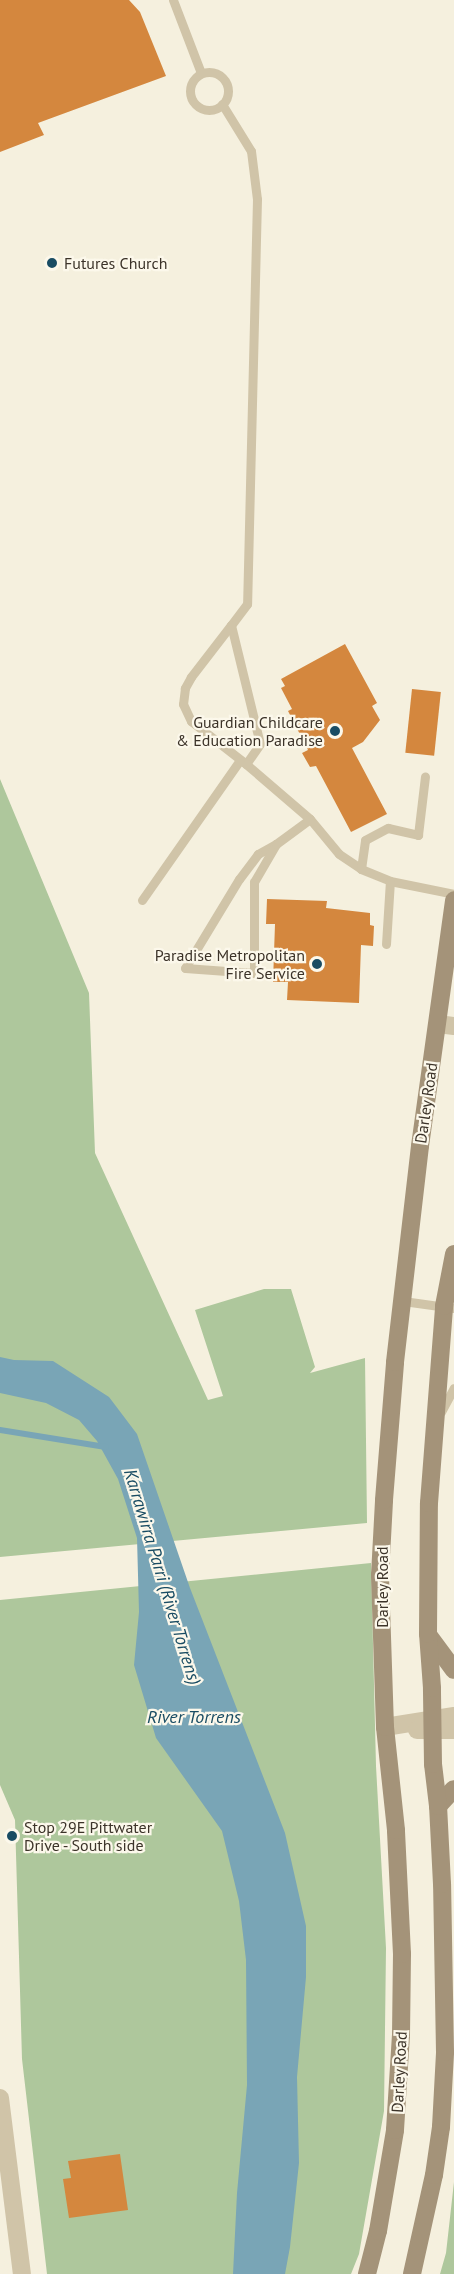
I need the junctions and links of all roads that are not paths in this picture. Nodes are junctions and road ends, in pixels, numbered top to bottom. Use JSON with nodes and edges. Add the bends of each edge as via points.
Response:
{"nodes":[{"id":1,"x":172,"y":0,"type":"edge"},
{"id":2,"x":201,"y":73,"type":"junction"},
{"id":3,"x":222,"y":105,"type":"junction"},
{"id":4,"x":231,"y":626,"type":"junction"},
{"id":5,"x":243,"y":762,"type":"junction"},
{"id":6,"x":425,"y":776,"type":"dead end"},
{"id":7,"x":310,"y":819,"type":"junction"},
{"id":8,"x":276,"y":844,"type":"junction"},
{"id":9,"x":361,"y":869,"type":"junction"},
{"id":10,"x":390,"y":881,"type":"junction"},
{"id":11,"x":454,"y":894,"type":"edge"},
{"id":12,"x":142,"y":900,"type":"dead end"},
{"id":13,"x":454,"y":900,"type":"edge"},
{"id":14,"x":386,"y":944,"type":"dead end"},
{"id":15,"x":446,"y":1025,"type":"edge"},
{"id":16,"x":454,"y":1254,"type":"edge"},
{"id":17,"x":403,"y":1300,"type":"junction"},
{"id":18,"x":449,"y":1307,"type":"edge"},
{"id":19,"x":454,"y":1388,"type":"edge"},
{"id":20,"x":435,"y":1424,"type":"junction"},
{"id":21,"x":428,"y":1634,"type":"junction"},
{"id":22,"x":454,"y":1670,"type":"edge"},
{"id":23,"x":454,"y":1716,"type":"edge"},
{"id":24,"x":433,"y":1725,"type":"junction"},
{"id":25,"x":385,"y":1728,"type":"junction"},
{"id":26,"x":454,"y":1730,"type":"edge"},
{"id":27,"x":454,"y":1789,"type":"edge"},
{"id":28,"x":438,"y":1806,"type":"junction"},
{"id":29,"x":0,"y":2098,"type":"edge"},
{"id":30,"x":22,"y":2274,"type":"edge"},
{"id":31,"x":367,"y":2274,"type":"edge"},
{"id":32,"x":412,"y":2274,"type":"edge"}],
"edges":[{"from":1,"to":2,"type":"lane"},
{"from":2,"to":3,"type":"lane","via":[[214,72],[223,78],[228,90]]},
{"from":2,"to":3,"type":"lane","via":[[191,84],[194,102],[210,110]]},
{"from":3,"to":4,"type":"lane","via":[[251,152],[257,199],[247,604]]},
{"from":4,"to":5,"type":"lane","via":[[260,744]]},
{"from":4,"to":5,"type":"lane","via":[[191,677],[183,704],[191,721]]},
{"from":5,"to":7,"type":"lane"},
{"from":5,"to":12,"type":"lane"},
{"from":6,"to":9,"type":"lane","via":[[418,835],[388,828],[365,840]]},
{"from":7,"to":8,"type":"lane"},
{"from":7,"to":9,"type":"lane","via":[[339,854]]},
{"from":8,"to":8,"type":"lane","via":[[254,882],[254,973],[185,968],[258,854]]},
{"from":9,"to":10,"type":"lane"},
{"from":10,"to":11,"type":"lane"},
{"from":10,"to":14,"type":"lane"},
{"from":13,"to":15,"type":"main road","name":"Darley Road"},
{"from":15,"to":17,"type":"main road","name":"Darley Road","via":[[420,1146]]},
{"from":16,"to":18,"type":"main road"},
{"from":17,"to":18,"type":"lane"},
{"from":17,"to":25,"type":"main road","name":"Darley Road","via":[[380,1575]]},
{"from":18,"to":20,"type":"main road"},
{"from":19,"to":20,"type":"lane"},
{"from":20,"to":21,"type":"main road","via":[[429,1503]]},
{"from":21,"to":22,"type":"main road"},
{"from":21,"to":24,"type":"main road"},
{"from":23,"to":24,"type":"street"},
{"from":24,"to":25,"type":"street"},
{"from":24,"to":26,"type":"street"},
{"from":24,"to":28,"type":"main road","via":[[432,1764]]},
{"from":25,"to":31,"type":"main road","name":"Darley Road","via":[[396,1830],[402,1954],[400,2066],[395,2130]]},
{"from":27,"to":28,"type":"main road"},
{"from":28,"to":32,"type":"main road","via":[[445,1971],[441,2127]]},
{"from":29,"to":30,"type":"street"}]}
